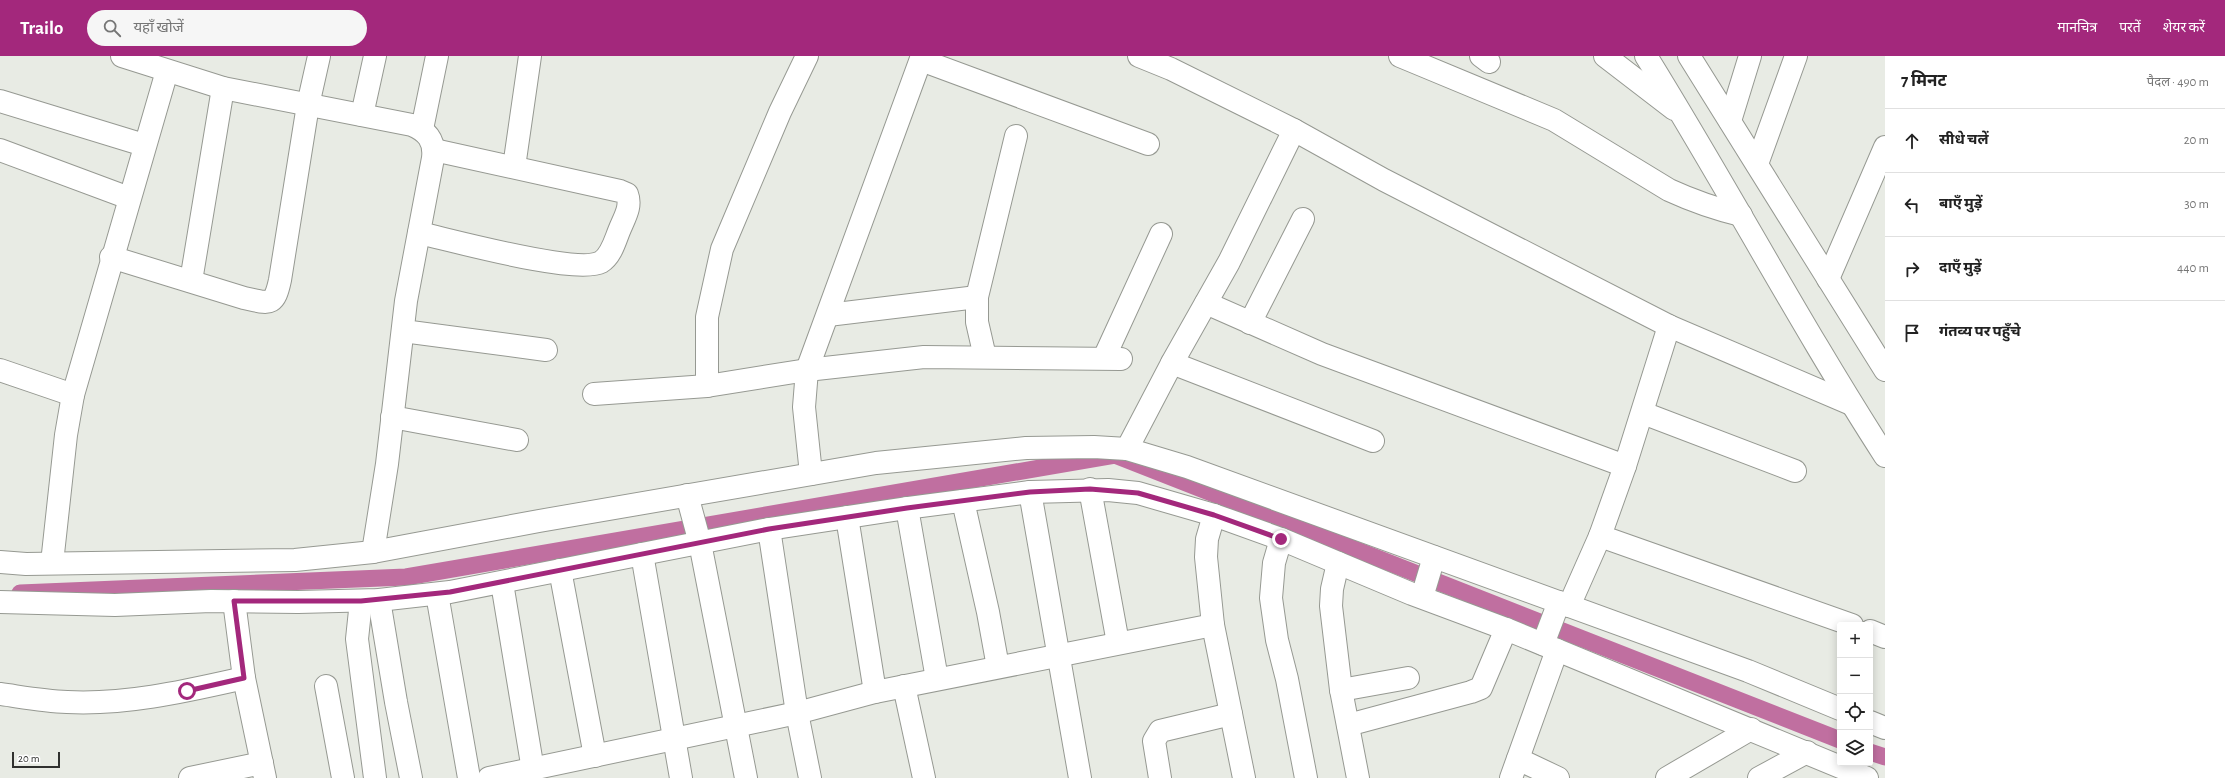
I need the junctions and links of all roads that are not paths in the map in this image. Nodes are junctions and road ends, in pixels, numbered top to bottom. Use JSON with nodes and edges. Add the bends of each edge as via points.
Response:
{"nodes":[{"id":1,"x":122,"y":56,"type":"edge"},
{"id":2,"x":319,"y":56,"type":"edge"},
{"id":3,"x":375,"y":56,"type":"edge"},
{"id":4,"x":437,"y":56,"type":"edge"},
{"id":5,"x":530,"y":56,"type":"edge"},
{"id":6,"x":807,"y":56,"type":"edge"},
{"id":7,"x":1139,"y":56,"type":"edge"},
{"id":8,"x":1400,"y":56,"type":"edge"},
{"id":9,"x":1605,"y":56,"type":"edge"},
{"id":10,"x":1646,"y":56,"type":"edge"},
{"id":11,"x":1689,"y":56,"type":"edge"},
{"id":12,"x":1750,"y":56,"type":"edge"},
{"id":13,"x":1796,"y":56,"type":"edge"},
{"id":14,"x":922,"y":58,"type":"edge"},
{"id":15,"x":146,"y":60,"type":"edge"},
{"id":16,"x":167,"y":70,"type":"junction"},
{"id":17,"x":223,"y":88,"type":"junction"},
{"id":18,"x":0,"y":101,"type":"edge"},
{"id":19,"x":308,"y":106,"type":"junction"},
{"id":20,"x":362,"y":115,"type":"junction"},
{"id":21,"x":1684,"y":117,"type":"junction"},
{"id":22,"x":1730,"y":121,"type":"junction"},
{"id":23,"x":422,"y":129,"type":"junction"},
{"id":24,"x":1294,"y":130,"type":"junction"},
{"id":25,"x":1016,"y":136,"type":"dead end"},
{"id":26,"x":1148,"y":144,"type":"dead end"},
{"id":27,"x":144,"y":145,"type":"junction"},
{"id":28,"x":1885,"y":147,"type":"edge"},
{"id":29,"x":0,"y":150,"type":"edge"},
{"id":30,"x":434,"y":150,"type":"junction"},
{"id":31,"x":1757,"y":164,"type":"junction"},
{"id":32,"x":514,"y":167,"type":"junction"},
{"id":33,"x":129,"y":198,"type":"junction"},
{"id":34,"x":1741,"y":215,"type":"junction"},
{"id":35,"x":1303,"y":219,"type":"dead end"},
{"id":36,"x":419,"y":233,"type":"junction"},
{"id":37,"x":1161,"y":234,"type":"dead end"},
{"id":38,"x":111,"y":257,"type":"junction"},
{"id":39,"x":1828,"y":279,"type":"junction"},
{"id":40,"x":191,"y":282,"type":"junction"},
{"id":41,"x":977,"y":297,"type":"junction"},
{"id":42,"x":1206,"y":303,"type":"junction"},
{"id":43,"x":828,"y":315,"type":"junction"},
{"id":44,"x":1250,"y":323,"type":"junction"},
{"id":45,"x":1669,"y":326,"type":"junction"},
{"id":46,"x":403,"y":330,"type":"junction"},
{"id":47,"x":546,"y":350,"type":"dead end"},
{"id":48,"x":1882,"y":355,"type":"edge"},
{"id":49,"x":986,"y":357,"type":"junction"},
{"id":50,"x":1172,"y":363,"type":"junction"},
{"id":51,"x":0,"y":370,"type":"edge"},
{"id":52,"x":807,"y":370,"type":"junction"},
{"id":53,"x":707,"y":386,"type":"junction"},
{"id":54,"x":594,"y":394,"type":"dead end"},
{"id":55,"x":73,"y":395,"type":"junction"},
{"id":56,"x":1851,"y":404,"type":"junction"},
{"id":57,"x":1643,"y":413,"type":"junction"},
{"id":58,"x":392,"y":418,"type":"junction"},
{"id":59,"x":517,"y":440,"type":"dead end"},
{"id":60,"x":1373,"y":441,"type":"dead end"},
{"id":61,"x":1127,"y":450,"type":"junction"},
{"id":62,"x":1885,"y":456,"type":"edge"},
{"id":63,"x":1625,"y":466,"type":"junction"},
{"id":64,"x":1795,"y":471,"type":"dead end"},
{"id":65,"x":811,"y":474,"type":"junction"},
{"id":66,"x":1090,"y":489,"type":"junction"},
{"id":67,"x":1030,"y":492,"type":"junction"},
{"id":68,"x":964,"y":501,"type":"junction"},
{"id":69,"x":907,"y":508,"type":"junction"},
{"id":70,"x":1214,"y":515,"type":"junction"},
{"id":71,"x":847,"y":517,"type":"junction"},
{"id":72,"x":694,"y":519,"type":"junction"},
{"id":73,"x":769,"y":529,"type":"junction"},
{"id":74,"x":1600,"y":536,"type":"junction"},
{"id":75,"x":1281,"y":539,"type":"junction"},
{"id":76,"x":373,"y":552,"type":"junction"},
{"id":77,"x":642,"y":554,"type":"junction"},
{"id":78,"x":0,"y":562,"type":"edge"},
{"id":79,"x":52,"y":563,"type":"junction"},
{"id":80,"x":1338,"y":563,"type":"junction"},
{"id":81,"x":560,"y":570,"type":"junction"},
{"id":82,"x":1428,"y":578,"type":"junction"},
{"id":83,"x":502,"y":582,"type":"junction"},
{"id":84,"x":437,"y":594,"type":"junction"},
{"id":85,"x":234,"y":601,"type":"junction"},
{"id":86,"x":370,"y":601,"type":"junction"},
{"id":87,"x":0,"y":602,"type":"edge"},
{"id":88,"x":1844,"y":622,"type":"edge"},
{"id":89,"x":1214,"y":624,"type":"junction"},
{"id":90,"x":1555,"y":626,"type":"junction"},
{"id":91,"x":1506,"y":629,"type":"junction"},
{"id":92,"x":1873,"y":632,"type":"edge"},
{"id":93,"x":1885,"y":637,"type":"edge"},
{"id":94,"x":1118,"y":644,"type":"junction"},
{"id":95,"x":1058,"y":655,"type":"junction"},
{"id":96,"x":998,"y":667,"type":"junction"},
{"id":97,"x":244,"y":678,"type":"junction"},
{"id":98,"x":1408,"y":678,"type":"dead end"},
{"id":99,"x":937,"y":679,"type":"junction"},
{"id":100,"x":326,"y":686,"type":"dead end"},
{"id":101,"x":904,"y":686,"type":"junction"},
{"id":102,"x":1341,"y":690,"type":"junction"},
{"id":103,"x":875,"y":692,"type":"junction"},
{"id":104,"x":0,"y":694,"type":"edge"},
{"id":105,"x":1837,"y":708,"type":"edge"},
{"id":106,"x":797,"y":712,"type":"junction"},
{"id":107,"x":1231,"y":714,"type":"junction"},
{"id":108,"x":1873,"y":723,"type":"edge"},
{"id":109,"x":1348,"y":725,"type":"junction"},
{"id":110,"x":736,"y":726,"type":"junction"},
{"id":111,"x":1885,"y":728,"type":"edge"},
{"id":112,"x":1751,"y":729,"type":"junction"},
{"id":113,"x":673,"y":740,"type":"junction"},
{"id":114,"x":1807,"y":752,"type":"junction"},
{"id":115,"x":595,"y":756,"type":"junction"},
{"id":116,"x":1514,"y":769,"type":"edge"},
{"id":117,"x":264,"y":770,"type":"edge"},
{"id":118,"x":533,"y":770,"type":"junction"},
{"id":119,"x":570,"y":770,"type":"edge"},
{"id":120,"x":190,"y":778,"type":"edge"},
{"id":121,"x":343,"y":778,"type":"edge"},
{"id":122,"x":375,"y":778,"type":"edge"},
{"id":123,"x":411,"y":778,"type":"edge"},
{"id":124,"x":469,"y":778,"type":"edge"},
{"id":125,"x":489,"y":778,"type":"edge"},
{"id":126,"x":681,"y":778,"type":"edge"},
{"id":127,"x":746,"y":778,"type":"edge"},
{"id":128,"x":810,"y":778,"type":"edge"},
{"id":129,"x":924,"y":778,"type":"edge"},
{"id":130,"x":1080,"y":778,"type":"edge"},
{"id":131,"x":1160,"y":778,"type":"edge"},
{"id":132,"x":1244,"y":778,"type":"edge"},
{"id":133,"x":1306,"y":778,"type":"edge"},
{"id":134,"x":1358,"y":778,"type":"edge"},
{"id":135,"x":1558,"y":778,"type":"edge"},
{"id":136,"x":1668,"y":778,"type":"edge"},
{"id":137,"x":1759,"y":778,"type":"edge"},
{"id":138,"x":1867,"y":778,"type":"edge"}],
"edges":[{"from":1,"to":15,"type":"street"},
{"from":2,"to":19,"type":"street"},
{"from":3,"to":20,"type":"street"},
{"from":4,"to":23,"type":"street"},
{"from":5,"to":32,"type":"street"},
{"from":6,"to":53,"type":"street","via":[[780,112],[722,249],[707,317]]},
{"from":7,"to":24,"type":"street","via":[[1171,69]]},
{"from":8,"to":34,"type":"street","via":[[1554,120],[1688,199]]},
{"from":9,"to":21,"type":"street"},
{"from":10,"to":21,"type":"street"},
{"from":11,"to":22,"type":"street"},
{"from":12,"to":22,"type":"street"},
{"from":13,"to":31,"type":"street"},
{"from":14,"to":26,"type":"street"},
{"from":14,"to":43,"type":"street"},
{"from":15,"to":16,"type":"street"},
{"from":16,"to":17,"type":"street"},
{"from":16,"to":27,"type":"street"},
{"from":17,"to":19,"type":"street"},
{"from":17,"to":40,"type":"street"},
{"from":18,"to":27,"type":"street"},
{"from":19,"to":20,"type":"street"},
{"from":19,"to":40,"type":"street","via":[[276,297],[271,301],[262,302]]},
{"from":20,"to":23,"type":"street"},
{"from":21,"to":34,"type":"street"},
{"from":22,"to":31,"type":"street"},
{"from":23,"to":30,"type":"street","via":[[432,140]]},
{"from":24,"to":42,"type":"street"},
{"from":24,"to":45,"type":"street","via":[[1384,180]]},
{"from":25,"to":41,"type":"street"},
{"from":27,"to":33,"type":"street"},
{"from":28,"to":39,"type":"street"},
{"from":29,"to":33,"type":"street"},
{"from":30,"to":32,"type":"street"},
{"from":30,"to":36,"type":"street"},
{"from":31,"to":39,"type":"street"},
{"from":32,"to":36,"type":"street","via":[[627,194],[629,208],[613,247],[605,259],[593,265],[540,261]]},
{"from":33,"to":38,"type":"street"},
{"from":34,"to":56,"type":"street"},
{"from":35,"to":44,"type":"street"},
{"from":36,"to":46,"type":"street"},
{"from":37,"to":49,"type":"street","via":[[1113,358]]},
{"from":38,"to":40,"type":"street"},
{"from":38,"to":55,"type":"street"},
{"from":39,"to":48,"type":"street"},
{"from":41,"to":43,"type":"street"},
{"from":41,"to":49,"type":"street","via":[[977,322]]},
{"from":42,"to":44,"type":"street"},
{"from":42,"to":50,"type":"street"},
{"from":43,"to":52,"type":"street"},
{"from":44,"to":63,"type":"street","via":[[1322,354]]},
{"from":45,"to":56,"type":"street"},
{"from":45,"to":57,"type":"street"},
{"from":46,"to":47,"type":"street"},
{"from":46,"to":58,"type":"street"},
{"from":49,"to":52,"type":"street","via":[[924,357]]},
{"from":50,"to":60,"type":"street"},
{"from":50,"to":61,"type":"street"},
{"from":51,"to":55,"type":"street"},
{"from":52,"to":53,"type":"street"},
{"from":52,"to":65,"type":"street","via":[[804,407]]},
{"from":53,"to":54,"type":"street"},
{"from":55,"to":79,"type":"street"},
{"from":56,"to":62,"type":"street"},
{"from":57,"to":63,"type":"street"},
{"from":57,"to":64,"type":"street"},
{"from":58,"to":59,"type":"street"},
{"from":58,"to":76,"type":"street"},
{"from":61,"to":65,"type":"street","via":[[1094,447],[1026,448],[876,463]]},
{"from":61,"to":82,"type":"street","via":[[1187,466]]},
{"from":63,"to":74,"type":"street"},
{"from":65,"to":72,"type":"street"},
{"from":66,"to":67,"type":"street"},
{"from":66,"to":70,"type":"street","via":[[1138,493]]},
{"from":66,"to":94,"type":"street"},
{"from":67,"to":68,"type":"street"},
{"from":67,"to":95,"type":"street"},
{"from":68,"to":69,"type":"street"},
{"from":68,"to":96,"type":"street"},
{"from":69,"to":71,"type":"street"},
{"from":69,"to":99,"type":"street"},
{"from":70,"to":75,"type":"street"},
{"from":70,"to":89,"type":"street","via":[[1206,557]]},
{"from":71,"to":73,"type":"street"},
{"from":71,"to":103,"type":"street"},
{"from":72,"to":73,"type":"street"},
{"from":72,"to":76,"type":"street"},
{"from":72,"to":77,"type":"street"},
{"from":72,"to":110,"type":"street"},
{"from":73,"to":106,"type":"street"},
{"from":74,"to":88,"type":"street"},
{"from":74,"to":90,"type":"street"},
{"from":75,"to":80,"type":"street"},
{"from":75,"to":133,"type":"street","via":[[1274,563],[1271,598],[1277,640]]},
{"from":76,"to":79,"type":"street","via":[[295,560]]},
{"from":77,"to":81,"type":"street"},
{"from":77,"to":113,"type":"street"},
{"from":78,"to":79,"type":"street"},
{"from":80,"to":82,"type":"street"},
{"from":80,"to":102,"type":"street","via":[[1331,606]]},
{"from":81,"to":83,"type":"street"},
{"from":81,"to":115,"type":"street"},
{"from":82,"to":90,"type":"street"},
{"from":82,"to":91,"type":"street"},
{"from":83,"to":84,"type":"street"},
{"from":83,"to":118,"type":"street"},
{"from":84,"to":86,"type":"street"},
{"from":84,"to":124,"type":"street"},
{"from":85,"to":86,"type":"street"},
{"from":85,"to":87,"type":"street","via":[[115,605]]},
{"from":85,"to":97,"type":"street"},
{"from":86,"to":122,"type":"street","via":[[357,639]]},
{"from":86,"to":123,"type":"street","via":[[396,702]]},
{"from":89,"to":94,"type":"street"},
{"from":89,"to":107,"type":"street"},
{"from":90,"to":91,"type":"street"},
{"from":90,"to":105,"type":"street","via":[[1748,671]]},
{"from":90,"to":112,"type":"street"},
{"from":90,"to":116,"type":"street"},
{"from":91,"to":109,"type":"street","via":[[1480,688]]},
{"from":92,"to":93,"type":"street"},
{"from":94,"to":95,"type":"street"},
{"from":95,"to":96,"type":"street"},
{"from":95,"to":130,"type":"street"},
{"from":96,"to":99,"type":"street"},
{"from":97,"to":104,"type":"street","via":[[124,701],[66,702]]},
{"from":97,"to":117,"type":"street"},
{"from":98,"to":102,"type":"street"},
{"from":99,"to":101,"type":"street"},
{"from":100,"to":121,"type":"street"},
{"from":101,"to":103,"type":"street"},
{"from":101,"to":129,"type":"street"},
{"from":102,"to":109,"type":"street"},
{"from":103,"to":106,"type":"street"},
{"from":106,"to":110,"type":"street"},
{"from":106,"to":128,"type":"street"},
{"from":107,"to":131,"type":"street","via":[[1160,731],[1154,741]]},
{"from":107,"to":132,"type":"street"},
{"from":108,"to":111,"type":"street"},
{"from":109,"to":134,"type":"street"},
{"from":110,"to":113,"type":"street"},
{"from":110,"to":127,"type":"street"},
{"from":112,"to":114,"type":"street"},
{"from":112,"to":136,"type":"street"},
{"from":113,"to":115,"type":"street"},
{"from":113,"to":126,"type":"street"},
{"from":114,"to":137,"type":"street"},
{"from":114,"to":138,"type":"street"},
{"from":115,"to":119,"type":"street"},
{"from":116,"to":135,"type":"street"},
{"from":117,"to":120,"type":"street"},
{"from":118,"to":119,"type":"street"},
{"from":118,"to":125,"type":"street"}]}
